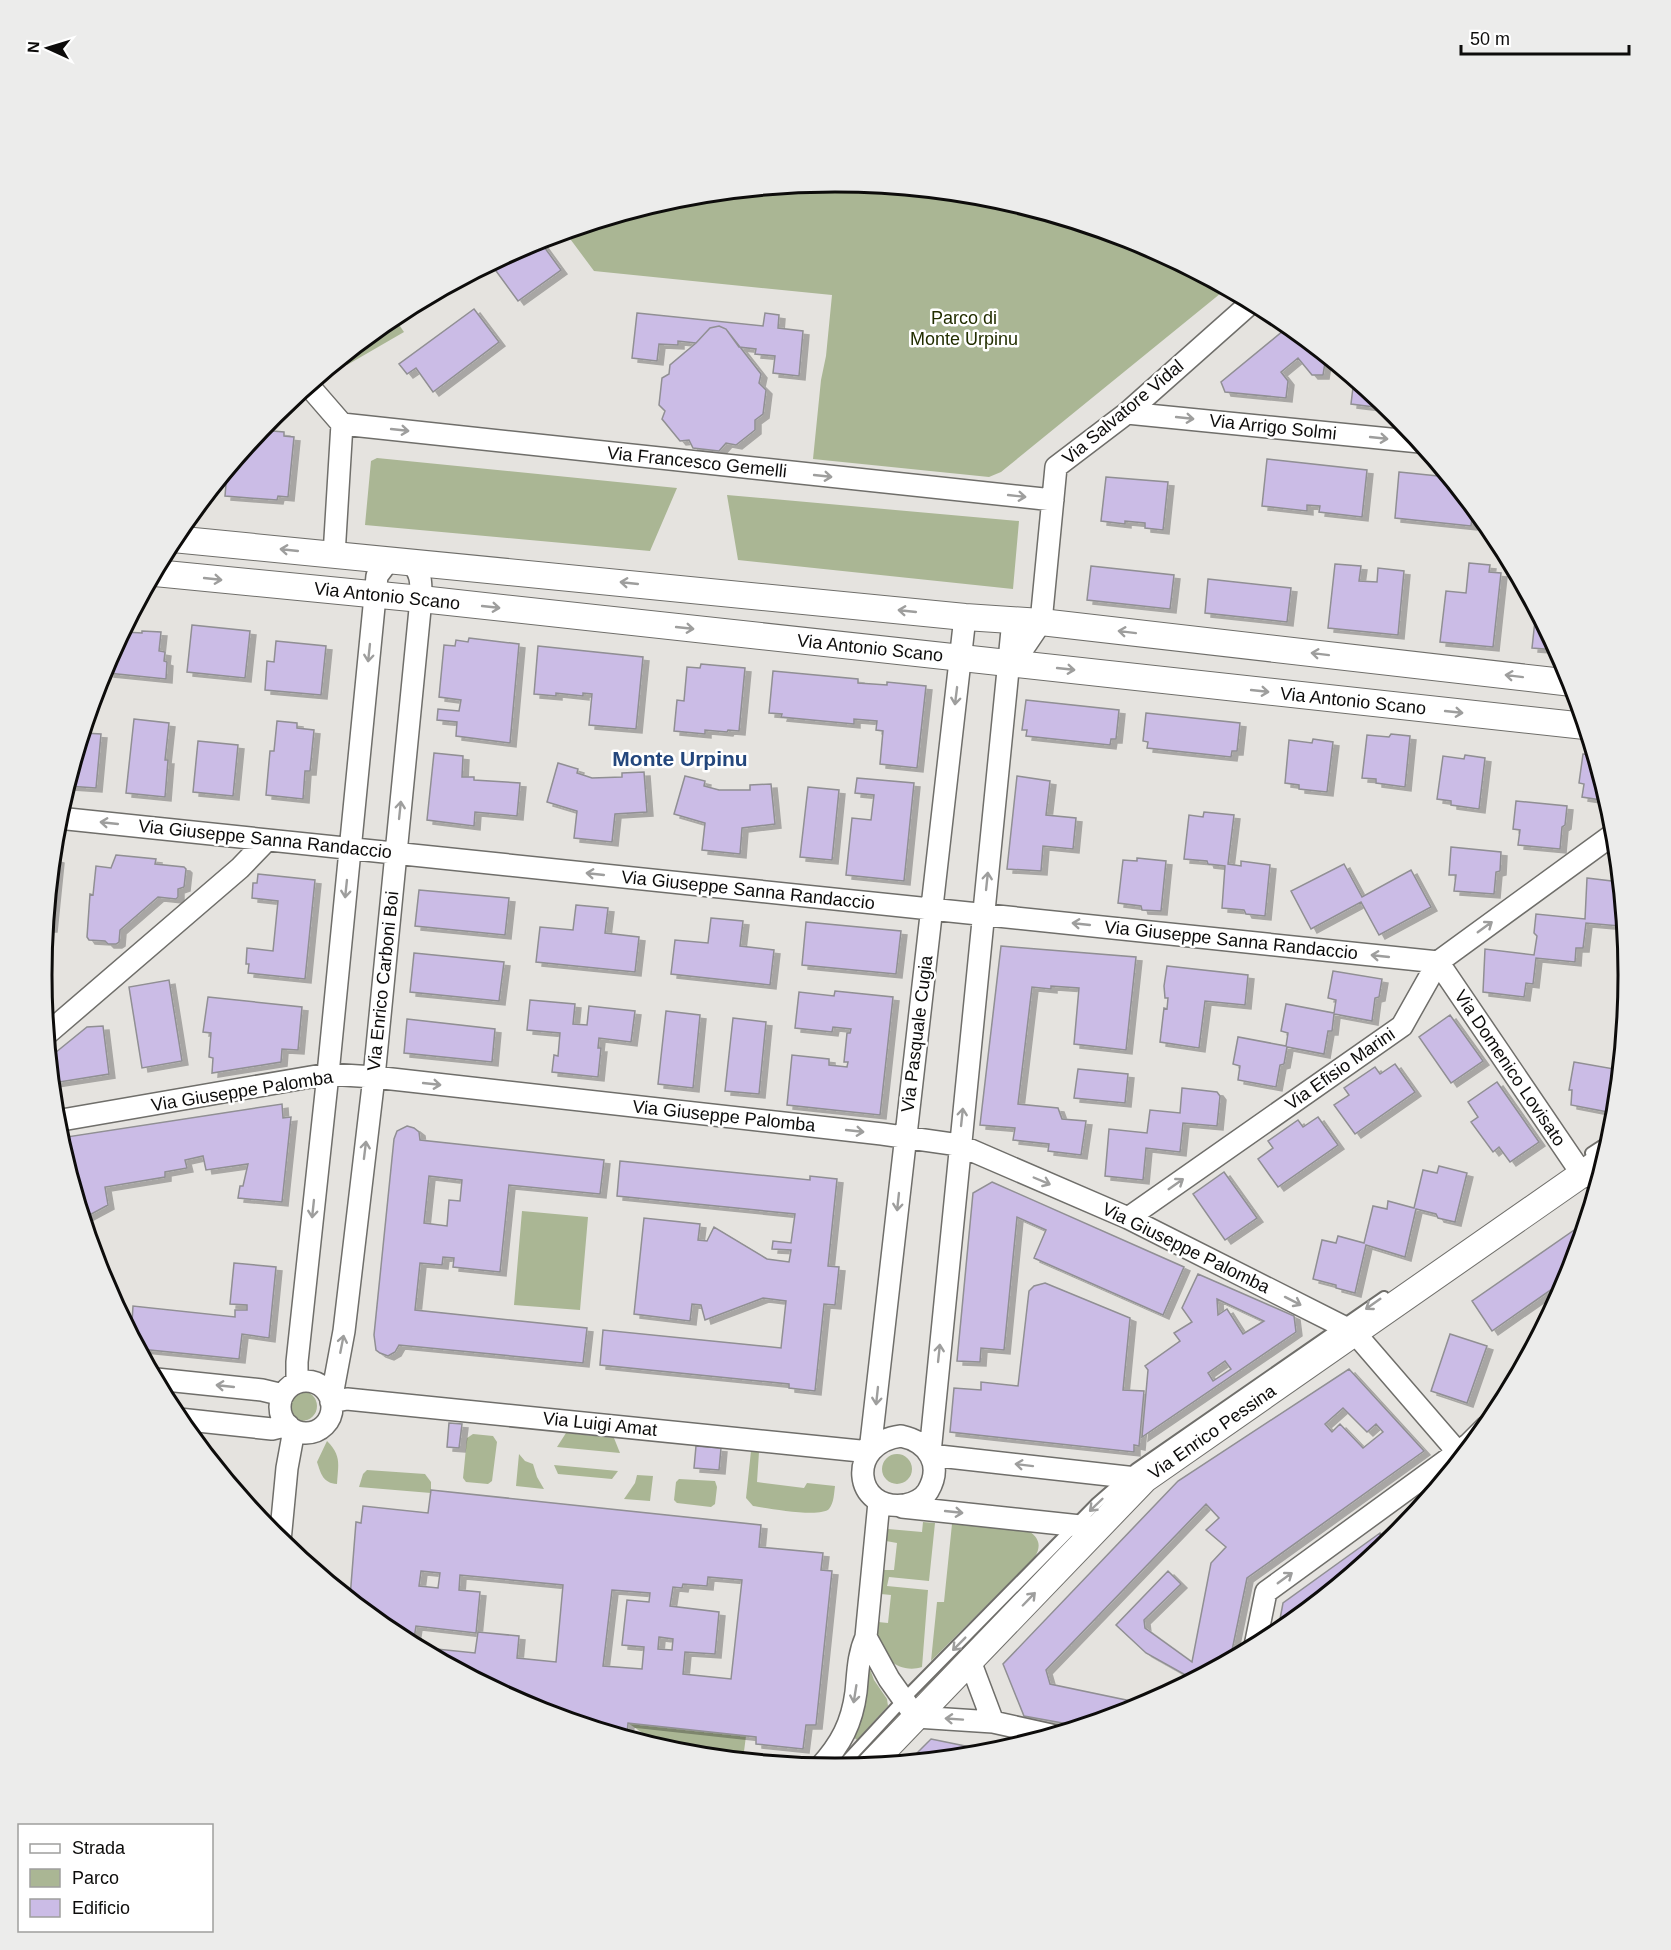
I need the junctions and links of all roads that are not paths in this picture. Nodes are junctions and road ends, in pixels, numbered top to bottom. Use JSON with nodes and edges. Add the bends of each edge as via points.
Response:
{"nodes":[{"id":1,"x":1245,"y":308,"type":"edge"},
{"id":2,"x":314,"y":391,"type":"edge"},
{"id":3,"x":1126,"y":413,"type":"junction"},
{"id":4,"x":342,"y":424,"type":"junction"},
{"id":5,"x":1407,"y":441,"type":"edge"},
{"id":6,"x":1053,"y":500,"type":"junction"},
{"id":7,"x":184,"y":540,"type":"edge"},
{"id":8,"x":334,"y":555,"type":"junction"},
{"id":9,"x":400,"y":561,"type":"junction"},
{"id":10,"x":163,"y":574,"type":"edge"},
{"id":11,"x":375,"y":595,"type":"junction"},
{"id":12,"x":422,"y":599,"type":"junction"},
{"id":13,"x":965,"y":617,"type":"junction"},
{"id":14,"x":1013,"y":620,"type":"junction"},
{"id":15,"x":1041,"y":622,"type":"junction"},
{"id":16,"x":960,"y":658,"type":"junction"},
{"id":17,"x":1008,"y":663,"type":"junction"},
{"id":18,"x":1562,"y":682,"type":"edge"},
{"id":19,"x":1578,"y":725,"type":"edge"},
{"id":20,"x":69,"y":819,"type":"edge"},
{"id":21,"x":1606,"y":839,"type":"edge"},
{"id":22,"x":267,"y":840,"type":"junction"},
{"id":23,"x":350,"y":848,"type":"junction"},
{"id":24,"x":396,"y":853,"type":"junction"},
{"id":25,"x":931,"y":909,"type":"junction"},
{"id":26,"x":983,"y":914,"type":"junction"},
{"id":27,"x":1438,"y":962,"type":"junction"},
{"id":28,"x":54,"y":1028,"type":"edge"},
{"id":29,"x":328,"y":1074,"type":"junction"},
{"id":30,"x":374,"y":1077,"type":"junction"},
{"id":31,"x":66,"y":1118,"type":"edge"},
{"id":32,"x":905,"y":1137,"type":"junction"},
{"id":33,"x":959,"y":1145,"type":"junction"},
{"id":34,"x":1597,"y":1155,"type":"edge"},
{"id":35,"x":1595,"y":1164,"type":"edge"},
{"id":36,"x":1581,"y":1172,"type":"edge"},
{"id":37,"x":1128,"y":1218,"type":"junction"},
{"id":38,"x":1390,"y":1293,"type":"dead end"},
{"id":39,"x":1348,"y":1329,"type":"junction"},
{"id":40,"x":166,"y":1380,"type":"edge"},
{"id":41,"x":290,"y":1389,"type":"junction"},
{"id":42,"x":331,"y":1402,"type":"junction"},
{"id":43,"x":191,"y":1420,"type":"edge"},
{"id":44,"x":291,"y":1428,"type":"junction"},
{"id":45,"x":1458,"y":1451,"type":"edge"},
{"id":46,"x":870,"y":1452,"type":"junction"},
{"id":47,"x":930,"y":1454,"type":"junction"},
{"id":48,"x":1448,"y":1462,"type":"edge"},
{"id":49,"x":1136,"y":1478,"type":"junction"},
{"id":50,"x":887,"y":1504,"type":"junction"},
{"id":51,"x":1088,"y":1526,"type":"junction"},
{"id":52,"x":281,"y":1528,"type":"edge"},
{"id":53,"x":1257,"y":1634,"type":"edge"},
{"id":54,"x":866,"y":1637,"type":"junction"},
{"id":55,"x":970,"y":1661,"type":"junction"},
{"id":56,"x":910,"y":1708,"type":"junction"},
{"id":57,"x":993,"y":1722,"type":"junction"},
{"id":58,"x":1036,"y":1732,"type":"edge"},
{"id":59,"x":876,"y":1756,"type":"edge"},
{"id":60,"x":833,"y":1758,"type":"edge"},
{"id":61,"x":840,"y":1758,"type":"edge"}],
"edges":[{"from":1,"to":3,"type":"street","name":"Via Salvatore Vidal"},
{"from":2,"to":4,"type":"street"},
{"from":3,"to":5,"type":"street","name":"Via Arrigo Solmi","one_way":true},
{"from":3,"to":6,"type":"street","name":"Via Salvatore Vidal","via":[[1056,467]]},
{"from":4,"to":6,"type":"street","name":"Via Francesco Gemelli","one_way":true},
{"from":4,"to":8,"type":"street"},
{"from":6,"to":15,"type":"street","name":"Via Salvatore Vidal"},
{"from":8,"to":7,"type":"street","name":"Via Antonio Scano","one_way":true},
{"from":8,"to":9,"type":"street","name":"Via Antonio Scano"},
{"from":9,"to":11,"type":"street","via":[[377,576]]},
{"from":9,"to":12,"type":"street","name":"Via Enrico Carboni Boi","via":[[419,570]]},
{"from":13,"to":9,"type":"street","name":"Via Antonio Scano","one_way":true},
{"from":10,"to":11,"type":"street","name":"Via Antonio Scano","one_way":true},
{"from":11,"to":12,"type":"street","name":"Via Antonio Scano"},
{"from":11,"to":23,"type":"street","one_way":true},
{"from":12,"to":16,"type":"street","name":"Via Antonio Scano","one_way":true},
{"from":24,"to":12,"type":"street","name":"Via Enrico Carboni Boi","one_way":true},
{"from":13,"to":14,"type":"street","name":"Via Antonio Scano"},
{"from":13,"to":16,"type":"street","name":"Via Pasquale Cugia"},
{"from":14,"to":15,"type":"street","name":"Via Antonio Scano"},
{"from":14,"to":17,"type":"street"},
{"from":15,"to":17,"type":"street"},
{"from":18,"to":15,"type":"street","name":"Via Antonio Scano","one_way":true},
{"from":16,"to":17,"type":"street","name":"Via Antonio Scano"},
{"from":16,"to":25,"type":"street","name":"Via Pasquale Cugia","one_way":true},
{"from":17,"to":19,"type":"street","name":"Via Antonio Scano","one_way":true},
{"from":26,"to":17,"type":"street","one_way":true},
{"from":22,"to":20,"type":"street","name":"Via Giuseppe Sanna Randaccio","one_way":true},
{"from":27,"to":21,"type":"street","name":"Via Efisio Marini","one_way":true},
{"from":22,"to":23,"type":"street","name":"Via Giuseppe Sanna Randaccio"},
{"from":22,"to":28,"type":"street","via":[[240,868]]},
{"from":23,"to":24,"type":"street","name":"Via Giuseppe Sanna Randaccio"},
{"from":23,"to":29,"type":"street","one_way":true},
{"from":25,"to":24,"type":"street","name":"Via Giuseppe Sanna Randaccio","one_way":true},
{"from":24,"to":30,"type":"street","name":"Via Enrico Carboni Boi"},
{"from":25,"to":26,"type":"street","name":"Via Giuseppe Sanna Randaccio"},
{"from":25,"to":32,"type":"street","name":"Via Pasquale Cugia"},
{"from":27,"to":26,"type":"street","name":"Via Giuseppe Sanna Randaccio","one_way":true},
{"from":33,"to":26,"type":"street","one_way":true},
{"from":27,"to":36,"type":"street","name":"Via Domenico Lovisato"},
{"from":37,"to":27,"type":"street","name":"Via Efisio Marini","one_way":true,"via":[[1402,1026]]},
{"from":29,"to":30,"type":"street","name":"Via Giuseppe Palomba"},
{"from":29,"to":31,"type":"street","name":"Via Giuseppe Palomba"},
{"from":29,"to":41,"type":"street","one_way":true,"via":[[297,1362]]},
{"from":30,"to":32,"type":"street","name":"Via Giuseppe Palomba","one_way":true},
{"from":42,"to":30,"type":"street","name":"Via Enrico Carboni Boi","one_way":true,"via":[[344,1331]]},
{"from":32,"to":33,"type":"street","name":"Via Giuseppe Palomba"},
{"from":32,"to":46,"type":"street","name":"Via Pasquale Cugia","one_way":true},
{"from":33,"to":37,"type":"street","name":"Via Giuseppe Palomba","one_way":true},
{"from":47,"to":33,"type":"street","one_way":true},
{"from":34,"to":36,"type":"lane"},
{"from":35,"to":36,"type":"street","name":"Via Enrico Pessina"},
{"from":36,"to":39,"type":"street","name":"Via Enrico Pessina"},
{"from":37,"to":39,"type":"street","name":"Via Giuseppe Palomba","one_way":true},
{"from":38,"to":39,"type":"lane","one_way":true},
{"from":39,"to":45,"type":"street"},
{"from":39,"to":49,"type":"street","name":"Via Enrico Pessina"},
{"from":41,"to":40,"type":"street","one_way":true,"via":[[262,1390]]},
{"from":41,"to":42,"type":"street","via":[[315,1382],[328,1393]]},
{"from":41,"to":44,"type":"street","via":[[280,1411]]},
{"from":42,"to":44,"type":"street","name":"Via Enrico Carboni Boi","via":[[330,1416],[323,1426],[309,1432]]},
{"from":42,"to":46,"type":"street","name":"Via Luigi Amat","via":[[347,1399]]},
{"from":43,"to":44,"type":"street"},
{"from":44,"to":52,"type":"street"},
{"from":46,"to":47,"type":"street","via":[[888,1437],[902,1436],[919,1442]]},
{"from":46,"to":50,"type":"street","via":[[865,1458],[863,1478],[867,1488]]},
{"from":49,"to":47,"type":"street","one_way":true},
{"from":47,"to":50,"type":"street","via":[[933,1482],[925,1496],[912,1504]]},
{"from":53,"to":48,"type":"street","one_way":true,"via":[[1266,1592]]},
{"from":49,"to":51,"type":"street","name":"Via Enrico Pessina"},
{"from":50,"to":51,"type":"street","one_way":true},
{"from":50,"to":54,"type":"street"},
{"from":55,"to":51,"type":"street","name":"Via Enrico Pessina","one_way":true},
{"from":51,"to":56,"type":"lane","one_way":true},
{"from":54,"to":56,"type":"street"},
{"from":54,"to":60,"type":"street","one_way":true,"via":[[859,1653],[849,1722]]},
{"from":55,"to":56,"type":"street","name":"Via Enrico Pessina"},
{"from":55,"to":57,"type":"street"},
{"from":57,"to":56,"type":"street","one_way":true},
{"from":56,"to":59,"type":"street","name":"Via Enrico Pessina"},
{"from":56,"to":61,"type":"lane"},
{"from":57,"to":58,"type":"street"}]}
